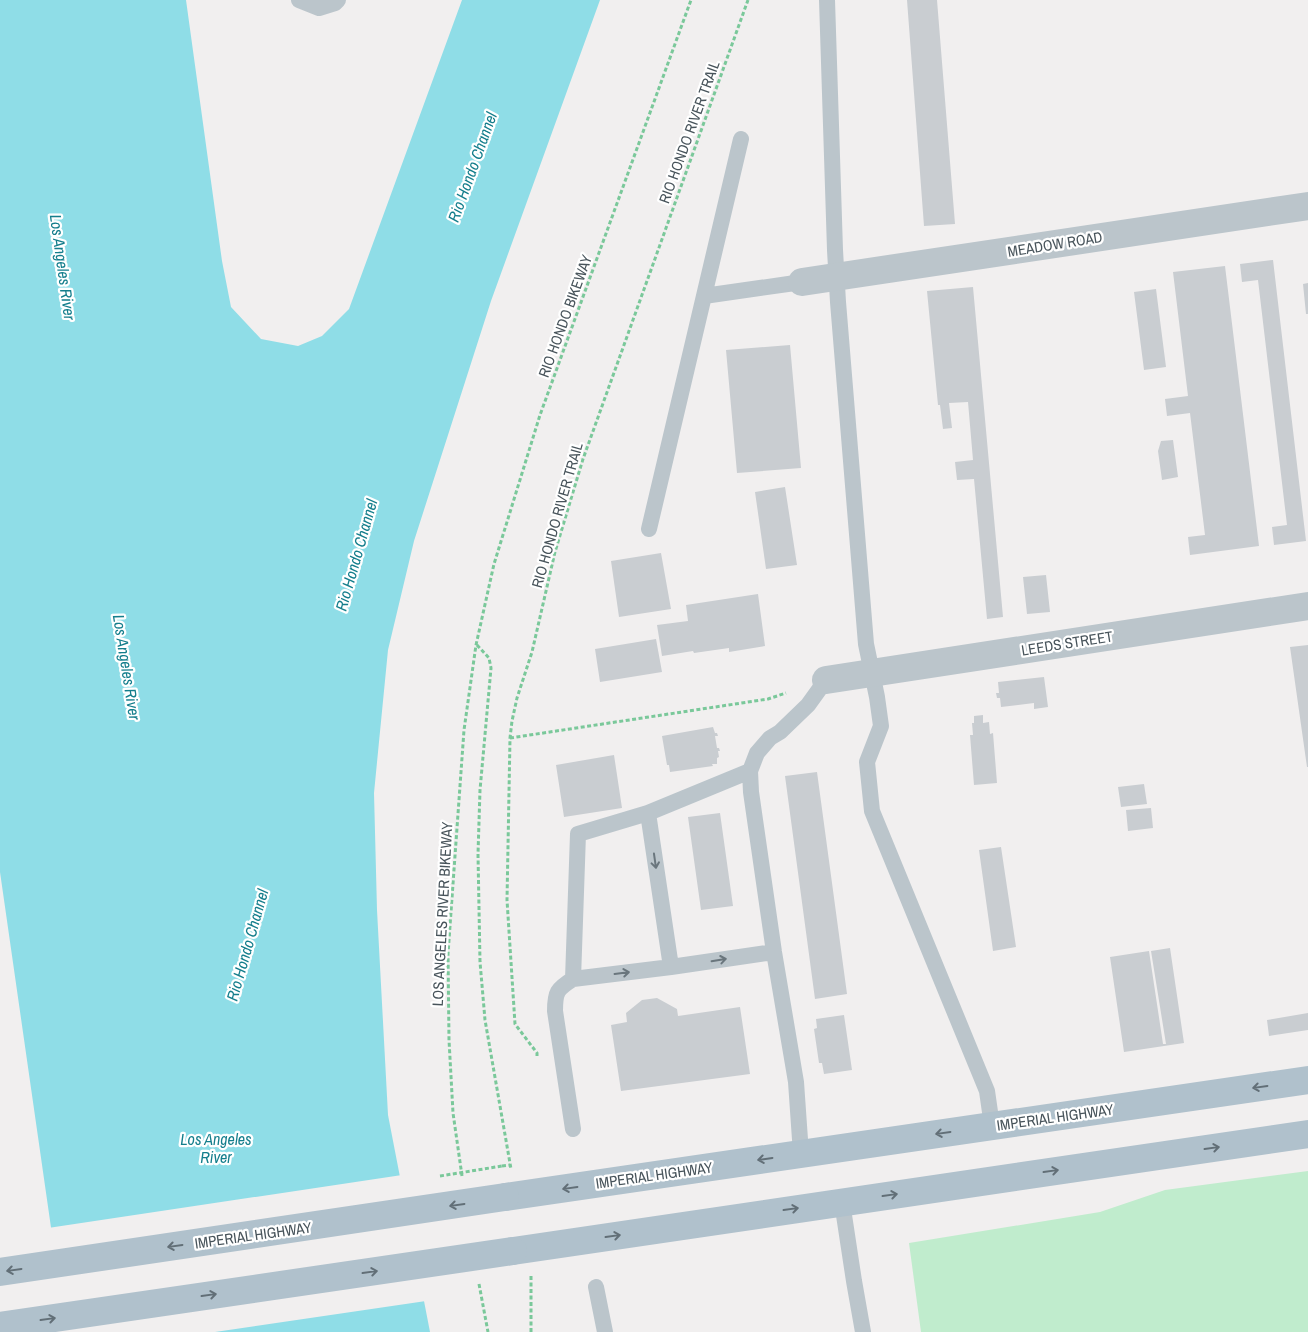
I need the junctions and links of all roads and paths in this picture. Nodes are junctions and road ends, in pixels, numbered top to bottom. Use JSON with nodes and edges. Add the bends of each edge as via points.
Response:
{"nodes":[{"id":1,"x":299,"y":0,"type":"edge"},
{"id":2,"x":338,"y":0,"type":"edge"},
{"id":3,"x":692,"y":0,"type":"edge"},
{"id":4,"x":748,"y":0,"type":"edge"},
{"id":5,"x":827,"y":0,"type":"edge"},
{"id":6,"x":741,"y":139,"type":"dead end"},
{"id":7,"x":1308,"y":206,"type":"edge"},
{"id":8,"x":836,"y":277,"type":"junction"},
{"id":9,"x":802,"y":282,"type":"joint"},
{"id":10,"x":704,"y":296,"type":"junction"},
{"id":11,"x":649,"y":529,"type":"dead end"},
{"id":12,"x":1308,"y":606,"type":"edge"},
{"id":13,"x":476,"y":645,"type":"junction"},
{"id":14,"x":872,"y":673,"type":"junction"},
{"id":15,"x":826,"y":680,"type":"junction"},
{"id":16,"x":510,"y":738,"type":"junction"},
{"id":17,"x":750,"y":771,"type":"junction"},
{"id":18,"x":648,"y":813,"type":"junction"},
{"id":19,"x":774,"y":952,"type":"junction"},
{"id":20,"x":671,"y":967,"type":"junction"},
{"id":21,"x":574,"y":979,"type":"junction"},
{"id":22,"x":539,"y":1062,"type":"dead end"},
{"id":23,"x":1308,"y":1080,"type":"edge"},
{"id":24,"x":992,"y":1126,"type":"junction"},
{"id":25,"x":573,"y":1129,"type":"dead end"},
{"id":26,"x":1308,"y":1134,"type":"edge"},
{"id":27,"x":801,"y":1154,"type":"junction"},
{"id":28,"x":510,"y":1165,"type":"junction"},
{"id":29,"x":502,"y":1166,"type":"dead end"},
{"id":30,"x":463,"y":1185,"type":"dead end"},
{"id":31,"x":510,"y":1196,"type":"junction"},
{"id":32,"x":842,"y":1202,"type":"junction"},
{"id":33,"x":521,"y":1249,"type":"junction"},
{"id":34,"x":0,"y":1272,"type":"edge"},
{"id":35,"x":478,"y":1282,"type":"dead end"},
{"id":36,"x":596,"y":1287,"type":"dead end"},
{"id":37,"x":0,"y":1326,"type":"edge"},
{"id":38,"x":488,"y":1332,"type":"edge"},
{"id":39,"x":531,"y":1332,"type":"edge"},
{"id":40,"x":605,"y":1332,"type":"edge"},
{"id":41,"x":863,"y":1332,"type":"edge"}],
"edges":[{"from":1,"to":2,"type":"lane","via":[[319,8]]},
{"from":3,"to":13,"type":"path","name":"RIO HONDO BIKEWAY","via":[[540,415],[494,564]]},
{"from":4,"to":16,"type":"path","name":"RIO HONDO RIVER TRAIL","via":[[583,459],[517,698]]},
{"from":5,"to":8,"type":"lane"},
{"from":6,"to":10,"type":"lane"},
{"from":7,"to":8,"type":"street","name":"MEADOW ROAD"},
{"from":8,"to":9,"type":"street","name":"MEADOW ROAD"},
{"from":8,"to":14,"type":"lane","via":[[866,644]]},
{"from":9,"to":10,"type":"lane"},
{"from":10,"to":11,"type":"lane"},
{"from":12,"to":14,"type":"street","name":"LEEDS STREET"},
{"from":13,"to":28,"type":"path","via":[[489,658],[491,668],[480,790],[480,962],[485,1020]]},
{"from":13,"to":30,"type":"path","name":"LOS ANGELES RIVER BIKEWAY","via":[[464,730],[448,954],[453,1104]]},
{"from":14,"to":15,"type":"street","name":"LEEDS STREET"},
{"from":14,"to":24,"type":"lane","via":[[881,726],[867,762],[872,811],[987,1091]]},
{"from":15,"to":16,"type":"path","via":[[768,699]]},
{"from":15,"to":17,"type":"lane","via":[[808,705],[757,753]]},
{"from":16,"to":22,"type":"path","name":"RIO HONDO RIVER TRAIL","via":[[507,900],[515,1024]]},
{"from":17,"to":18,"type":"lane"},
{"from":17,"to":19,"type":"lane"},
{"from":18,"to":20,"type":"lane","one_way":true},
{"from":18,"to":21,"type":"lane","via":[[578,834]]},
{"from":20,"to":19,"type":"lane","one_way":true},
{"from":19,"to":27,"type":"lane","via":[[796,1082]]},
{"from":21,"to":20,"type":"lane","one_way":true},
{"from":21,"to":25,"type":"lane","via":[[562,986],[555,998]]},
{"from":23,"to":24,"type":"main road","name":"IMPERIAL HIGHWAY","one_way":true},
{"from":24,"to":27,"type":"main road","name":"IMPERIAL HIGHWAY","one_way":true},
{"from":32,"to":26,"type":"main road","one_way":true},
{"from":27,"to":31,"type":"main road","name":"IMPERIAL HIGHWAY","one_way":true},
{"from":28,"to":29,"type":"path"},
{"from":28,"to":31,"type":"path"},
{"from":31,"to":34,"type":"main road","name":"IMPERIAL HIGHWAY","one_way":true,"bridge":true},
{"from":33,"to":32,"type":"main road","one_way":true},
{"from":32,"to":41,"type":"lane"},
{"from":37,"to":33,"type":"main road","one_way":true,"bridge":true},
{"from":33,"to":39,"type":"path"},
{"from":35,"to":38,"type":"path"},
{"from":36,"to":40,"type":"lane"}]}
